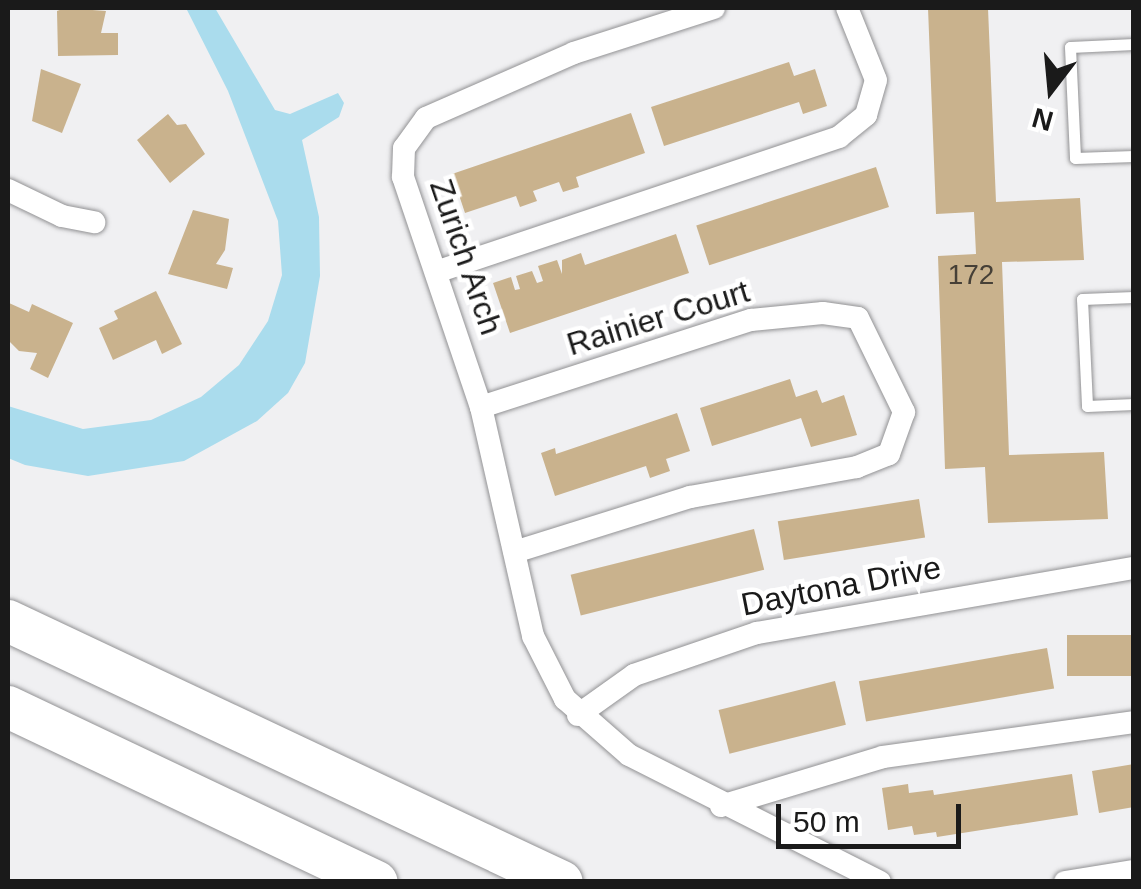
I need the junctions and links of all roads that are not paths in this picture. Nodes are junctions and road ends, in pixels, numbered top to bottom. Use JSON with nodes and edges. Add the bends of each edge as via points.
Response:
{"nodes":[{"id":1,"x":714,"y":8,"type":"edge"},
{"id":2,"x":846,"y":8,"type":"edge"},
{"id":3,"x":1134,"y":44,"type":"edge"},
{"id":4,"x":1134,"y":156,"type":"edge"},
{"id":5,"x":8,"y":190,"type":"edge"},
{"id":6,"x":94,"y":222,"type":"dead end"},
{"id":7,"x":436,"y":272,"type":"junction"},
{"id":8,"x":1134,"y":297,"type":"edge"},
{"id":9,"x":1134,"y":404,"type":"edge"},
{"id":10,"x":481,"y":407,"type":"junction"},
{"id":11,"x":514,"y":552,"type":"junction"},
{"id":12,"x":1134,"y":568,"type":"edge"},
{"id":13,"x":8,"y":621,"type":"edge"},
{"id":14,"x":8,"y":707,"type":"edge"},
{"id":15,"x":578,"y":715,"type":"junction"},
{"id":16,"x":1134,"y":722,"type":"edge"},
{"id":17,"x":721,"y":806,"type":"junction"},
{"id":18,"x":1134,"y":871,"type":"edge"},
{"id":19,"x":377,"y":882,"type":"edge"},
{"id":20,"x":562,"y":882,"type":"edge"},
{"id":21,"x":880,"y":882,"type":"edge"},
{"id":22,"x":1065,"y":882,"type":"edge"}],
"edges":[{"from":1,"to":7,"type":"street","name":"Zurich Arch","via":[[574,54],[426,118],[413,131],[402,166]]},
{"from":2,"to":7,"type":"street","via":[[876,80],[866,114],[839,136]]},
{"from":3,"to":4,"type":"lane","via":[[1070,47],[1075,158]]},
{"from":5,"to":6,"type":"street","via":[[62,216]]},
{"from":7,"to":10,"type":"street","name":"Zurich Arch"},
{"from":8,"to":9,"type":"lane","via":[[1082,299],[1087,406]]},
{"from":10,"to":11,"type":"street","name":"Zurich Arch"},
{"from":10,"to":11,"type":"street","name":"Rainier Court","via":[[787,314],[858,318],[904,412],[889,454],[857,467],[690,497]]},
{"from":11,"to":15,"type":"street","name":"Zurich Arch","via":[[533,636]]},
{"from":12,"to":15,"type":"street","name":"Daytona Drive","via":[[758,633],[634,674]]},
{"from":13,"to":20,"type":"highway"},
{"from":14,"to":19,"type":"highway"},
{"from":15,"to":17,"type":"street","via":[[629,756]]},
{"from":16,"to":17,"type":"street","via":[[883,757]]},
{"from":17,"to":21,"type":"street"},
{"from":18,"to":22,"type":"street"}]}
